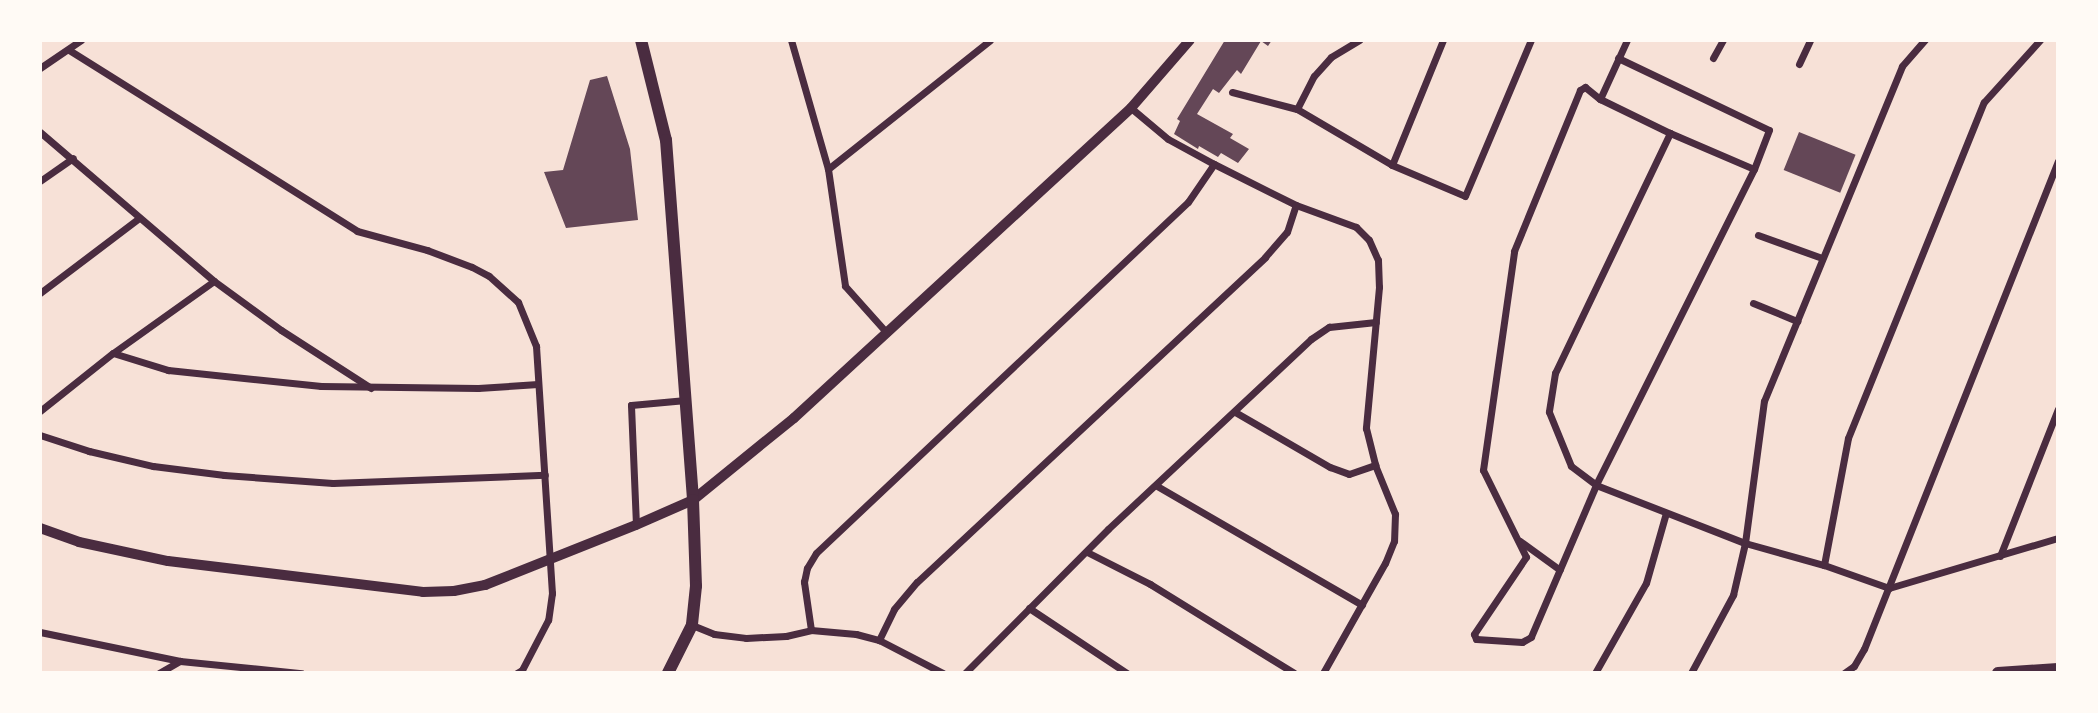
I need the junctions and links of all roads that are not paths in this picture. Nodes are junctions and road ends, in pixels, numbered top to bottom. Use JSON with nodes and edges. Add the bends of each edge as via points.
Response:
{"nodes":[{"id":1,"x":81,"y":40,"type":"edge"},
{"id":2,"x":641,"y":40,"type":"edge"},
{"id":3,"x":791,"y":40,"type":"edge"},
{"id":4,"x":990,"y":40,"type":"edge"},
{"id":5,"x":1190,"y":40,"type":"edge"},
{"id":6,"x":1359,"y":40,"type":"edge"},
{"id":7,"x":1443,"y":40,"type":"edge"},
{"id":8,"x":1531,"y":40,"type":"edge"},
{"id":9,"x":1627,"y":40,"type":"edge"},
{"id":10,"x":1723,"y":40,"type":"edge"},
{"id":11,"x":1810,"y":40,"type":"edge"},
{"id":12,"x":1926,"y":40,"type":"edge"},
{"id":13,"x":2040,"y":40,"type":"edge"},
{"id":14,"x":69,"y":50,"type":"junction"},
{"id":15,"x":1618,"y":58,"type":"junction"},
{"id":16,"x":1713,"y":58,"type":"dead end"},
{"id":17,"x":1799,"y":64,"type":"dead end"},
{"id":18,"x":40,"y":68,"type":"edge"},
{"id":19,"x":1232,"y":92,"type":"dead end"},
{"id":20,"x":1600,"y":99,"type":"junction"},
{"id":21,"x":1130,"y":108,"type":"junction"},
{"id":22,"x":1297,"y":109,"type":"junction"},
{"id":23,"x":40,"y":132,"type":"edge"},
{"id":24,"x":1670,"y":133,"type":"junction"},
{"id":25,"x":73,"y":158,"type":"junction"},
{"id":26,"x":2058,"y":161,"type":"edge"},
{"id":27,"x":1214,"y":164,"type":"junction"},
{"id":28,"x":1392,"y":165,"type":"junction"},
{"id":29,"x":828,"y":169,"type":"junction"},
{"id":30,"x":1754,"y":169,"type":"junction"},
{"id":31,"x":40,"y":181,"type":"edge"},
{"id":32,"x":1296,"y":205,"type":"junction"},
{"id":33,"x":138,"y":219,"type":"junction"},
{"id":34,"x":1758,"y":235,"type":"dead end"},
{"id":35,"x":1822,"y":258,"type":"junction"},
{"id":36,"x":214,"y":281,"type":"junction"},
{"id":37,"x":40,"y":293,"type":"edge"},
{"id":38,"x":1753,"y":303,"type":"dead end"},
{"id":39,"x":1797,"y":321,"type":"junction"},
{"id":40,"x":1376,"y":323,"type":"junction"},
{"id":41,"x":887,"y":333,"type":"junction"},
{"id":42,"x":113,"y":353,"type":"junction"},
{"id":43,"x":538,"y":384,"type":"junction"},
{"id":44,"x":371,"y":389,"type":"junction"},
{"id":45,"x":686,"y":400,"type":"junction"},
{"id":46,"x":2058,"y":410,"type":"edge"},
{"id":47,"x":40,"y":411,"type":"edge"},
{"id":48,"x":1235,"y":412,"type":"junction"},
{"id":49,"x":40,"y":435,"type":"edge"},
{"id":50,"x":1375,"y":466,"type":"junction"},
{"id":51,"x":545,"y":475,"type":"junction"},
{"id":52,"x":1596,"y":485,"type":"junction"},
{"id":53,"x":1157,"y":486,"type":"junction"},
{"id":54,"x":693,"y":500,"type":"junction"},
{"id":55,"x":1666,"y":513,"type":"junction"},
{"id":56,"x":636,"y":525,"type":"junction"},
{"id":57,"x":40,"y":528,"type":"edge"},
{"id":58,"x":2058,"y":538,"type":"edge"},
{"id":59,"x":1520,"y":541,"type":"junction"},
{"id":60,"x":1745,"y":543,"type":"junction"},
{"id":61,"x":1087,"y":552,"type":"junction"},
{"id":62,"x":2000,"y":556,"type":"junction"},
{"id":63,"x":548,"y":559,"type":"junction"},
{"id":64,"x":1824,"y":565,"type":"junction"},
{"id":65,"x":1560,"y":570,"type":"junction"},
{"id":66,"x":1889,"y":587,"type":"junction"},
{"id":67,"x":1362,"y":605,"type":"junction"},
{"id":68,"x":1029,"y":608,"type":"junction"},
{"id":69,"x":692,"y":625,"type":"junction"},
{"id":70,"x":811,"y":630,"type":"junction"},
{"id":71,"x":40,"y":632,"type":"edge"},
{"id":72,"x":879,"y":640,"type":"junction"},
{"id":73,"x":180,"y":661,"type":"junction"},
{"id":74,"x":2058,"y":669,"type":"edge"},
{"id":75,"x":159,"y":673,"type":"edge"},
{"id":76,"x":301,"y":673,"type":"edge"},
{"id":77,"x":517,"y":673,"type":"edge"},
{"id":78,"x":668,"y":673,"type":"edge"},
{"id":79,"x":943,"y":673,"type":"edge"},
{"id":80,"x":965,"y":673,"type":"edge"},
{"id":81,"x":1128,"y":673,"type":"edge"},
{"id":82,"x":1294,"y":673,"type":"edge"},
{"id":83,"x":1323,"y":673,"type":"edge"},
{"id":84,"x":1595,"y":673,"type":"edge"},
{"id":85,"x":1690,"y":673,"type":"edge"},
{"id":86,"x":1844,"y":673,"type":"edge"},
{"id":87,"x":1998,"y":673,"type":"edge"}],
"edges":[{"from":1,"to":14,"type":"street"},
{"from":2,"to":45,"type":"main road","via":[[666,140]]},
{"from":3,"to":29,"type":"street"},
{"from":4,"to":29,"type":"street"},
{"from":5,"to":21,"type":"street"},
{"from":6,"to":22,"type":"street","via":[[1331,57],[1314,76]]},
{"from":7,"to":28,"type":"street"},
{"from":8,"to":28,"type":"street","via":[[1465,196]]},
{"from":9,"to":15,"type":"street"},
{"from":10,"to":16,"type":"street"},
{"from":11,"to":17,"type":"street"},
{"from":12,"to":35,"type":"street","via":[[1902,66]]},
{"from":13,"to":64,"type":"street","via":[[1984,102],[1848,438]]},
{"from":14,"to":18,"type":"street"},
{"from":14,"to":43,"type":"street","via":[[357,231],[427,250],[489,276],[518,302],[526,317],[536,346]]},
{"from":15,"to":20,"type":"street"},
{"from":15,"to":30,"type":"street","via":[[1769,130]]},
{"from":19,"to":22,"type":"street"},
{"from":20,"to":24,"type":"street"},
{"from":20,"to":59,"type":"street","via":[[1585,87],[1580,90],[1514,251],[1483,470]]},
{"from":21,"to":27,"type":"street","via":[[1168,139]]},
{"from":21,"to":41,"type":"street"},
{"from":22,"to":28,"type":"street"},
{"from":23,"to":25,"type":"street"},
{"from":24,"to":30,"type":"street"},
{"from":24,"to":52,"type":"street","via":[[1555,373],[1549,412],[1571,466]]},
{"from":25,"to":31,"type":"street"},
{"from":25,"to":33,"type":"street"},
{"from":26,"to":66,"type":"street"},
{"from":27,"to":32,"type":"street"},
{"from":27,"to":70,"type":"street","via":[[1188,202],[816,553],[804,582]]},
{"from":29,"to":41,"type":"street","via":[[845,286]]},
{"from":30,"to":52,"type":"street"},
{"from":32,"to":40,"type":"street","via":[[1356,227],[1369,240],[1378,260]]},
{"from":32,"to":72,"type":"street","via":[[1287,232],[1265,257],[917,582],[894,610]]},
{"from":33,"to":36,"type":"street"},
{"from":33,"to":37,"type":"street"},
{"from":34,"to":35,"type":"street"},
{"from":35,"to":39,"type":"street"},
{"from":36,"to":42,"type":"street"},
{"from":36,"to":44,"type":"street"},
{"from":38,"to":39,"type":"street"},
{"from":39,"to":60,"type":"street","via":[[1764,401]]},
{"from":40,"to":48,"type":"street","via":[[1329,327]]},
{"from":40,"to":50,"type":"street","via":[[1366,428]]},
{"from":41,"to":54,"type":"street","via":[[794,418]]},
{"from":42,"to":44,"type":"street","via":[[168,370]]},
{"from":42,"to":47,"type":"street"},
{"from":43,"to":44,"type":"street"},
{"from":43,"to":51,"type":"street"},
{"from":45,"to":54,"type":"main road"},
{"from":45,"to":56,"type":"street","via":[[631,405]]},
{"from":46,"to":62,"type":"street"},
{"from":48,"to":50,"type":"street","via":[[1330,467],[1349,474]]},
{"from":48,"to":53,"type":"street"},
{"from":49,"to":51,"type":"street","via":[[153,466],[224,475],[333,483]]},
{"from":50,"to":67,"type":"street","via":[[1395,514],[1394,541]]},
{"from":51,"to":63,"type":"street"},
{"from":52,"to":55,"type":"street"},
{"from":52,"to":65,"type":"street"},
{"from":53,"to":61,"type":"street"},
{"from":53,"to":67,"type":"street"},
{"from":54,"to":56,"type":"street"},
{"from":54,"to":69,"type":"main road","via":[[696,586]]},
{"from":55,"to":60,"type":"street"},
{"from":55,"to":84,"type":"street","via":[[1646,583]]},
{"from":56,"to":63,"type":"street"},
{"from":57,"to":63,"type":"street","via":[[79,542],[168,561],[423,592],[485,585]]},
{"from":58,"to":62,"type":"street"},
{"from":59,"to":65,"type":"street"},
{"from":59,"to":65,"type":"street","via":[[1526,561],[1474,636],[1526,641]]},
{"from":60,"to":64,"type":"street"},
{"from":60,"to":85,"type":"street","via":[[1729,606]]},
{"from":61,"to":68,"type":"street"},
{"from":61,"to":82,"type":"street","via":[[1150,584]]},
{"from":62,"to":66,"type":"street"},
{"from":63,"to":77,"type":"street","via":[[552,581],[548,620]]},
{"from":64,"to":66,"type":"street"},
{"from":66,"to":86,"type":"street","via":[[1859,659]]},
{"from":67,"to":83,"type":"street"},
{"from":68,"to":80,"type":"street"},
{"from":68,"to":81,"type":"street"},
{"from":69,"to":70,"type":"street","via":[[714,634],[746,638]]},
{"from":69,"to":78,"type":"main road"},
{"from":70,"to":72,"type":"street"},
{"from":71,"to":73,"type":"street"},
{"from":72,"to":79,"type":"street"},
{"from":73,"to":75,"type":"street"},
{"from":73,"to":76,"type":"street"},
{"from":74,"to":87,"type":"main road"}]}
